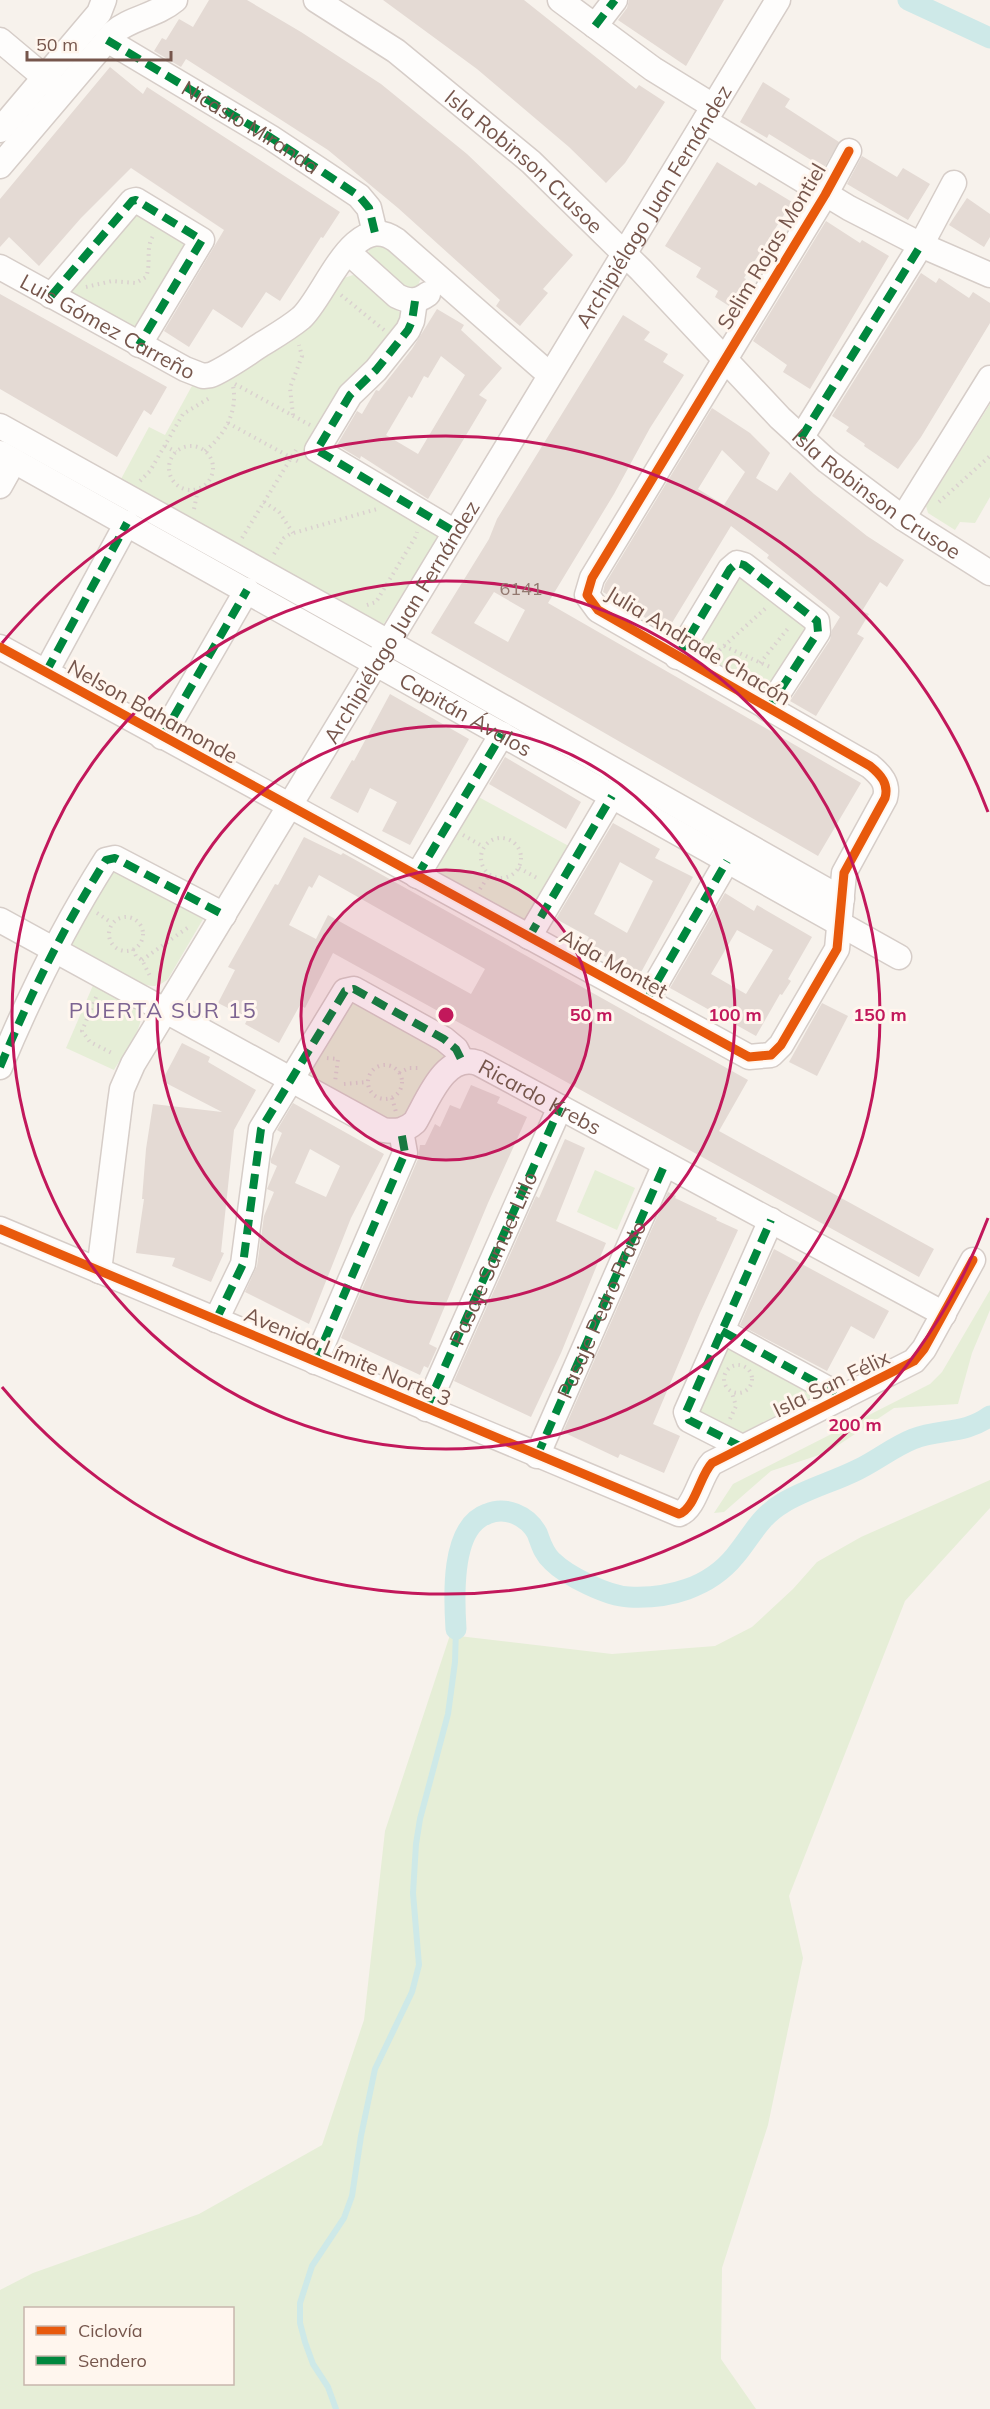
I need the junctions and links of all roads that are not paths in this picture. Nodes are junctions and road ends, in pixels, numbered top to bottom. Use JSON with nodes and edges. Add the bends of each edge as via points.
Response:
{"nodes":[{"id":1,"x":175,"y":0,"type":"edge"},
{"id":2,"x":316,"y":0,"type":"edge"},
{"id":3,"x":560,"y":0,"type":"edge"},
{"id":4,"x":615,"y":0,"type":"edge"},
{"id":5,"x":778,"y":0,"type":"edge"},
{"id":6,"x":103,"y":3,"type":"edge"},
{"id":7,"x":596,"y":26,"type":"junction"},
{"id":8,"x":116,"y":32,"type":"junction"},
{"id":9,"x":0,"y":40,"type":"edge"},
{"id":10,"x":53,"y":85,"type":"junction"},
{"id":11,"x":709,"y":113,"type":"junction"},
{"id":12,"x":0,"y":130,"type":"edge"},
{"id":13,"x":849,"y":151,"type":"dead end"},
{"id":14,"x":0,"y":166,"type":"edge"},
{"id":15,"x":954,"y":183,"type":"dead end"},
{"id":16,"x":825,"y":195,"type":"junction"},
{"id":17,"x":375,"y":232,"type":"junction"},
{"id":18,"x":921,"y":245,"type":"junction"},
{"id":19,"x":348,"y":252,"type":"junction"},
{"id":20,"x":624,"y":253,"type":"junction"},
{"id":21,"x":0,"y":267,"type":"edge"},
{"id":22,"x":990,"y":275,"type":"edge"},
{"id":23,"x":441,"y":279,"type":"junction"},
{"id":24,"x":54,"y":298,"type":"junction"},
{"id":25,"x":415,"y":301,"type":"junction"},
{"id":26,"x":139,"y":345,"type":"junction"},
{"id":27,"x":724,"y":359,"type":"junction"},
{"id":28,"x":550,"y":375,"type":"junction"},
{"id":29,"x":990,"y":378,"type":"edge"},
{"id":30,"x":0,"y":426,"type":"edge"},
{"id":31,"x":801,"y":438,"type":"junction"},
{"id":32,"x":7,"y":457,"type":"edge"},
{"id":33,"x":0,"y":486,"type":"edge"},
{"id":34,"x":903,"y":518,"type":"junction"},
{"id":35,"x":127,"y":523,"type":"junction"},
{"id":36,"x":455,"y":532,"type":"junction"},
{"id":37,"x":990,"y":573,"type":"edge"},
{"id":38,"x":247,"y":590,"type":"junction"},
{"id":39,"x":388,"y":642,"type":"junction"},
{"id":40,"x":0,"y":647,"type":"edge"},
{"id":41,"x":677,"y":657,"type":"junction"},
{"id":42,"x":376,"y":663,"type":"junction"},
{"id":43,"x":46,"y":672,"type":"junction"},
{"id":44,"x":768,"y":709,"type":"junction"},
{"id":45,"x":502,"y":734,"type":"junction"},
{"id":46,"x":162,"y":737,"type":"junction"},
{"id":47,"x":612,"y":796,"type":"junction"},
{"id":48,"x":288,"y":806,"type":"junction"},
{"id":49,"x":727,"y":861,"type":"junction"},
{"id":50,"x":417,"y":876,"type":"junction"},
{"id":51,"x":842,"y":899,"type":"junction"},
{"id":52,"x":224,"y":915,"type":"junction"},
{"id":53,"x":0,"y":920,"type":"edge"},
{"id":54,"x":840,"y":924,"type":"junction"},
{"id":55,"x":529,"y":937,"type":"junction"},
{"id":56,"x":53,"y":949,"type":"junction"},
{"id":57,"x":899,"y":957,"type":"dead end"},
{"id":58,"x":646,"y":1001,"type":"junction"},
{"id":59,"x":165,"y":1011,"type":"junction"},
{"id":60,"x":462,"y":1061,"type":"junction"},
{"id":61,"x":0,"y":1067,"type":"edge"},
{"id":62,"x":291,"y":1079,"type":"junction"},
{"id":63,"x":560,"y":1107,"type":"junction"},
{"id":64,"x":401,"y":1131,"type":"junction"},
{"id":65,"x":665,"y":1164,"type":"junction"},
{"id":66,"x":771,"y":1220,"type":"junction"},
{"id":67,"x":0,"y":1229,"type":"edge"},
{"id":68,"x":973,"y":1260,"type":"dead end"},
{"id":69,"x":99,"y":1271,"type":"junction"},
{"id":70,"x":944,"y":1314,"type":"junction"},
{"id":71,"x":216,"y":1320,"type":"junction"},
{"id":72,"x":722,"y":1331,"type":"junction"},
{"id":73,"x":315,"y":1362,"type":"junction"},
{"id":74,"x":843,"y":1397,"type":"junction"},
{"id":75,"x":426,"y":1409,"type":"junction"},
{"id":76,"x":735,"y":1443,"type":"junction"},
{"id":77,"x":537,"y":1456,"type":"junction"},
{"id":78,"x":683,"y":1513,"type":"joint"}],
"edges":[{"from":1,"to":8,"type":"street"},
{"from":2,"to":20,"type":"street","name":"Isla Robinson Crusoe","via":[[396,51],[464,105],[531,162]]},
{"from":3,"to":7,"type":"street"},
{"from":4,"to":7,"type":"street"},
{"from":5,"to":11,"type":"street","name":"Archipiélago Juan Fernández"},
{"from":6,"to":8,"type":"street","name":"Nicasio Miranda"},
{"from":6,"to":10,"type":"street"},
{"from":7,"to":11,"type":"street"},
{"from":8,"to":10,"type":"street"},
{"from":8,"to":17,"type":"street","name":"Nicasio Miranda","via":[[359,196],[369,208]]},
{"from":9,"to":10,"type":"street"},
{"from":10,"to":12,"type":"street"},
{"from":10,"to":14,"type":"street"},
{"from":11,"to":16,"type":"street"},
{"from":11,"to":20,"type":"street","name":"Archipiélago Juan Fernández"},
{"from":13,"to":16,"type":"street","name":"Selim Rojas Montiel"},
{"from":15,"to":18,"type":"street"},
{"from":16,"to":18,"type":"street"},
{"from":16,"to":27,"type":"street","name":"Selim Rojas Montiel"},
{"from":17,"to":19,"type":"street","name":"Luis Gómez Carreño"},
{"from":17,"to":23,"type":"street","via":[[390,236]]},
{"from":18,"to":22,"type":"street"},
{"from":18,"to":31,"type":"street"},
{"from":19,"to":25,"type":"street","via":[[397,296]]},
{"from":19,"to":26,"type":"street","name":"Luis Gómez Carreño","via":[[299,320],[211,375],[194,373]]},
{"from":20,"to":27,"type":"street","name":"Isla Robinson Crusoe"},
{"from":20,"to":28,"type":"street","name":"Archipiélago Juan Fernández"},
{"from":21,"to":24,"type":"street","name":"Luis Gómez Carreño"},
{"from":23,"to":25,"type":"street","via":[[427,295]]},
{"from":23,"to":28,"type":"street"},
{"from":24,"to":26,"type":"street","name":"Luis Gómez Carreño"},
{"from":24,"to":26,"type":"street","via":[[136,200],[202,240]]},
{"from":25,"to":36,"type":"street","via":[[408,330],[350,396],[314,460]]},
{"from":27,"to":31,"type":"street","name":"Isla Robinson Crusoe"},
{"from":27,"to":41,"type":"street","name":"Julia Andrade Chacón","via":[[592,578],[587,595],[598,610]]},
{"from":28,"to":36,"type":"street","name":"Archipiélago Juan Fernández"},
{"from":29,"to":34,"type":"street"},
{"from":30,"to":39,"type":"street","name":"Capitán Ávalos"},
{"from":31,"to":34,"type":"street","name":"Isla Robinson Crusoe"},
{"from":32,"to":33,"type":"street"},
{"from":32,"to":35,"type":"street","name":"Capitán Ávalos"},
{"from":34,"to":37,"type":"street","name":"Isla Robinson Crusoe"},
{"from":35,"to":38,"type":"street","name":"Capitán Ávalos"},
{"from":35,"to":43,"type":"street"},
{"from":36,"to":39,"type":"street","name":"Archipiélago Juan Fernández"},
{"from":38,"to":42,"type":"street","name":"Capitán Ávalos"},
{"from":38,"to":46,"type":"street"},
{"from":39,"to":42,"type":"street","name":"Archipiélago Juan Fernández"},
{"from":39,"to":51,"type":"street","name":"Capitán Ávalos"},
{"from":40,"to":43,"type":"street","name":"Nelson Bahamonde"},
{"from":41,"to":44,"type":"street","name":"Julia Andrade Chacón"},
{"from":41,"to":44,"type":"street","via":[[734,564],[744,564],[818,621],[819,629]]},
{"from":42,"to":45,"type":"street","name":"Capitán Ávalos"},
{"from":42,"to":48,"type":"street","name":"Archipiélago Juan Fernández"},
{"from":43,"to":46,"type":"street","name":"Nelson Bahamonde"},
{"from":44,"to":51,"type":"street","name":"Julia Andrade Chacón","via":[[870,766],[886,785],[885,798],[844,873]]},
{"from":45,"to":47,"type":"street","name":"Capitán Ávalos"},
{"from":45,"to":50,"type":"street"},
{"from":46,"to":48,"type":"street","name":"Nelson Bahamonde"},
{"from":47,"to":49,"type":"street","name":"Capitán Ávalos"},
{"from":47,"to":55,"type":"street"},
{"from":48,"to":50,"type":"street","name":"Aida Montet"},
{"from":48,"to":52,"type":"street","name":"Archipiélago Juan Fernández"},
{"from":49,"to":54,"type":"street","name":"Capitán Ávalos"},
{"from":49,"to":58,"type":"street"},
{"from":50,"to":55,"type":"street","name":"Aida Montet"},
{"from":51,"to":54,"type":"street","name":"Aida Montet"},
{"from":52,"to":56,"type":"street","via":[[112,857],[104,862]]},
{"from":52,"to":59,"type":"street","name":"Archipiélago Juan Fernández"},
{"from":53,"to":56,"type":"street"},
{"from":54,"to":57,"type":"street","name":"Capitán Ávalos"},
{"from":54,"to":58,"type":"street","name":"Aida Montet","via":[[837,949],[781,1045],[771,1055],[749,1057]]},
{"from":55,"to":58,"type":"street","name":"Aida Montet"},
{"from":56,"to":59,"type":"street"},
{"from":56,"to":61,"type":"street"},
{"from":59,"to":62,"type":"street"},
{"from":59,"to":69,"type":"street","name":"Archipiélago Juan Fernández","via":[[122,1089]]},
{"from":60,"to":62,"type":"street","via":[[444,1039],[348,989]]},
{"from":60,"to":63,"type":"street","name":"Ricardo Krebs","via":[[478,1063]]},
{"from":60,"to":64,"type":"street","name":"Ricardo Krebs","via":[[446,1071],[415,1122]]},
{"from":62,"to":64,"type":"street","via":[[383,1130]]},
{"from":62,"to":71,"type":"street","via":[[261,1129],[243,1264]]},
{"from":63,"to":65,"type":"street","name":"Ricardo Krebs"},
{"from":63,"to":75,"type":"street","name":"Pasaje Samuel Lillo"},
{"from":64,"to":73,"type":"street","via":[[405,1154]]},
{"from":65,"to":66,"type":"street","name":"Ricardo Krebs"},
{"from":65,"to":77,"type":"street","name":"Pasaje Pedro Prado"},
{"from":66,"to":70,"type":"street","name":"Ricardo Krebs"},
{"from":66,"to":72,"type":"street"},
{"from":67,"to":69,"type":"street","name":"Avenida Límite Norte 3"},
{"from":68,"to":70,"type":"street","name":"Isla San Félix"},
{"from":69,"to":71,"type":"street","name":"Avenida Límite Norte 3"},
{"from":70,"to":74,"type":"street","name":"Isla San Félix","via":[[914,1361]]},
{"from":71,"to":73,"type":"street","name":"Avenida Límite Norte 3"},
{"from":72,"to":74,"type":"street"},
{"from":72,"to":76,"type":"street","via":[[686,1416]]},
{"from":73,"to":75,"type":"street","name":"Avenida Límite Norte 3"},
{"from":74,"to":76,"type":"street","name":"Isla San Félix"},
{"from":75,"to":77,"type":"street","name":"Avenida Límite Norte 3"},
{"from":76,"to":78,"type":"street","name":"Isla San Félix","via":[[708,1466]]},
{"from":77,"to":78,"type":"street","name":"Avenida Límite Norte 3","via":[[674,1514]]}]}
